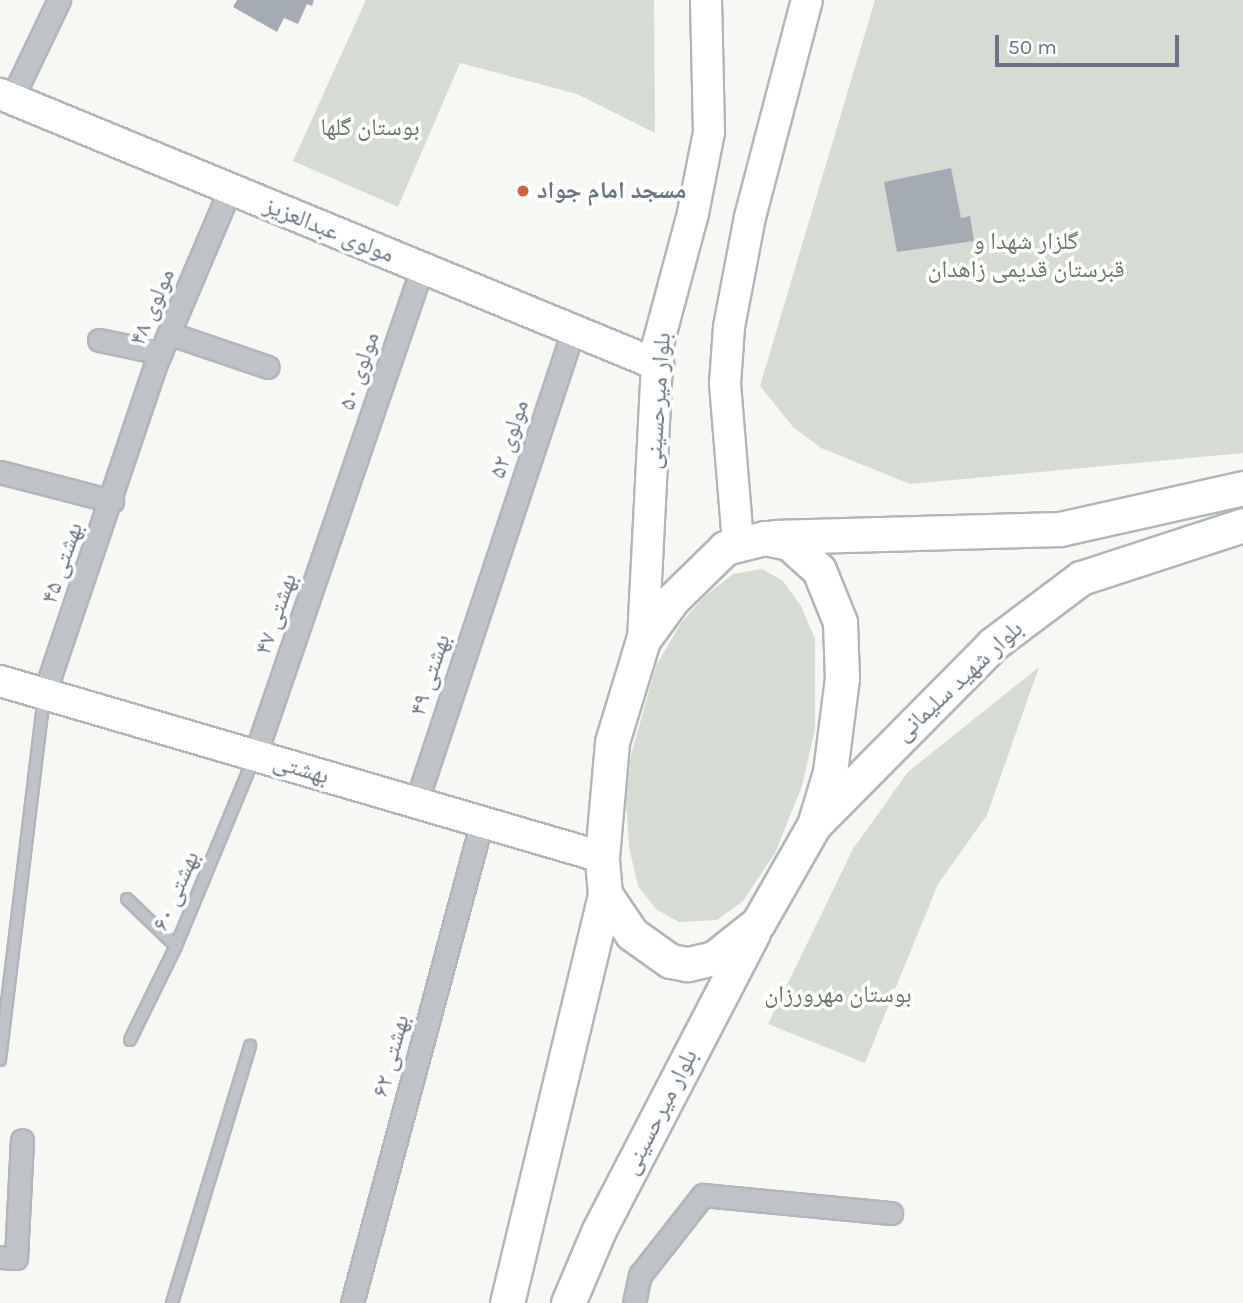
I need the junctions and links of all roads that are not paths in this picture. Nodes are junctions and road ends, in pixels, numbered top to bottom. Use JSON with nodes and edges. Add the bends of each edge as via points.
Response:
{"nodes":[{"id":1,"x":59,"y":0,"type":"edge"},
{"id":2,"x":706,"y":0,"type":"edge"},
{"id":3,"x":807,"y":0,"type":"edge"},
{"id":4,"x":6,"y":96,"type":"edge"},
{"id":5,"x":230,"y":189,"type":"junction"},
{"id":6,"x":422,"y":268,"type":"junction"},
{"id":7,"x":573,"y":330,"type":"junction"},
{"id":8,"x":171,"y":334,"type":"junction"},
{"id":9,"x":99,"y":340,"type":"dead end"},
{"id":10,"x":161,"y":353,"type":"junction"},
{"id":11,"x":658,"y":365,"type":"junction"},
{"id":12,"x":268,"y":368,"type":"dead end"},
{"id":13,"x":128,"y":449,"type":"joint"},
{"id":14,"x":0,"y":472,"type":"edge"},
{"id":15,"x":1243,"y":488,"type":"edge"},
{"id":16,"x":346,"y":491,"type":"joint"},
{"id":17,"x":112,"y":501,"type":"junction"},
{"id":18,"x":1243,"y":525,"type":"edge"},
{"id":19,"x":751,"y":540,"type":"junction"},
{"id":20,"x":495,"y":564,"type":"joint"},
{"id":21,"x":643,"y":640,"type":"junction"},
{"id":22,"x":0,"y":681,"type":"edge"},
{"id":23,"x":44,"y":694,"type":"junction"},
{"id":24,"x":255,"y":755,"type":"junction"},
{"id":25,"x":416,"y":803,"type":"junction"},
{"id":26,"x":481,"y":822,"type":"junction"},
{"id":27,"x":814,"y":825,"type":"junction"},
{"id":28,"x":602,"y":857,"type":"junction"},
{"id":29,"x":606,"y":894,"type":"junction"},
{"id":30,"x":127,"y":899,"type":"dead end"},
{"id":31,"x":758,"y":923,"type":"junction"},
{"id":32,"x":176,"y":946,"type":"junction"},
{"id":33,"x":130,"y":1040,"type":"dead end"},
{"id":34,"x":250,"y":1046,"type":"dead end"},
{"id":35,"x":0,"y":1060,"type":"edge"},
{"id":36,"x":22,"y":1140,"type":"dead end"},
{"id":37,"x":891,"y":1213,"type":"dead end"},
{"id":38,"x":0,"y":1257,"type":"edge"},
{"id":39,"x":172,"y":1303,"type":"edge"},
{"id":40,"x":352,"y":1303,"type":"edge"},
{"id":41,"x":507,"y":1303,"type":"edge"},
{"id":42,"x":568,"y":1303,"type":"edge"},
{"id":43,"x":634,"y":1303,"type":"edge"}],
"edges":[{"from":1,"to":4,"type":"street"},
{"from":2,"to":11,"type":"main road","name":"بلوار میرحسینی","via":[[709,132],[658,344]]},
{"from":3,"to":19,"type":"main road","via":[[750,217],[729,327],[725,383]]},
{"from":4,"to":5,"type":"main road","name":"مولوی عبدالعزیز"},
{"from":5,"to":6,"type":"main road","name":"مولوی عبدالعزیز"},
{"from":5,"to":8,"type":"street","name":"مولوی ۴۸"},
{"from":6,"to":7,"type":"main road","name":"مولوی عبدالعزیز"},
{"from":6,"to":16,"type":"street","name":"مولوی ۵۰"},
{"from":7,"to":11,"type":"main road","name":"مولوی عبدالعزیز"},
{"from":7,"to":20,"type":"street","name":"مولوی ۵۲"},
{"from":8,"to":10,"type":"street","name":"مولوی ۴۸"},
{"from":8,"to":12,"type":"street"},
{"from":9,"to":10,"type":"street"},
{"from":10,"to":13,"type":"street","name":"مولوی ۴۸"},
{"from":11,"to":21,"type":"main road","name":"بلوار میرحسینی"},
{"from":13,"to":17,"type":"street","name":"بهشتی ۴۵"},
{"from":14,"to":17,"type":"street"},
{"from":15,"to":19,"type":"main road","via":[[1060,529]]},
{"from":16,"to":24,"type":"street","name":"بهشتی ۴۷"},
{"from":17,"to":23,"type":"street","name":"بهشتی ۴۵"},
{"from":18,"to":27,"type":"main road","name":"بلوار شهید سلیمانی","via":[[1081,578],[993,644]]},
{"from":19,"to":21,"type":"main road","via":[[691,577]]},
{"from":19,"to":27,"type":"main road","via":[[789,544],[819,570],[840,622],[842,678],[836,738]]},
{"from":20,"to":25,"type":"street","name":"بهشتی ۴۹"},
{"from":21,"to":28,"type":"main road","via":[[611,747]]},
{"from":22,"to":23,"type":"main road","name":"بهشتی"},
{"from":23,"to":24,"type":"main road","name":"بهشتی"},
{"from":23,"to":35,"type":"lane"},
{"from":24,"to":25,"type":"main road","name":"بهشتی"},
{"from":24,"to":32,"type":"lane","name":"بهشتی ۶۰"},
{"from":25,"to":26,"type":"main road","name":"بهشتی"},
{"from":26,"to":28,"type":"main road","name":"بهشتی"},
{"from":26,"to":40,"type":"street","name":"بهشتی ۶۲"},
{"from":27,"to":31,"type":"main road","name":"بلوار میرحسینی"},
{"from":28,"to":29,"type":"main road"},
{"from":29,"to":31,"type":"main road","via":[[632,933],[670,961],[687,964],[714,958]]},
{"from":29,"to":41,"type":"main road"},
{"from":30,"to":32,"type":"lane"},
{"from":31,"to":42,"type":"main road","name":"بلوار میرحسینی","via":[[599,1230]]},
{"from":32,"to":33,"type":"lane","name":"بهشتی ۶۰"},
{"from":34,"to":39,"type":"lane"},
{"from":36,"to":38,"type":"street","via":[[16,1258]]},
{"from":37,"to":43,"type":"street","via":[[703,1195],[640,1275]]}]}
